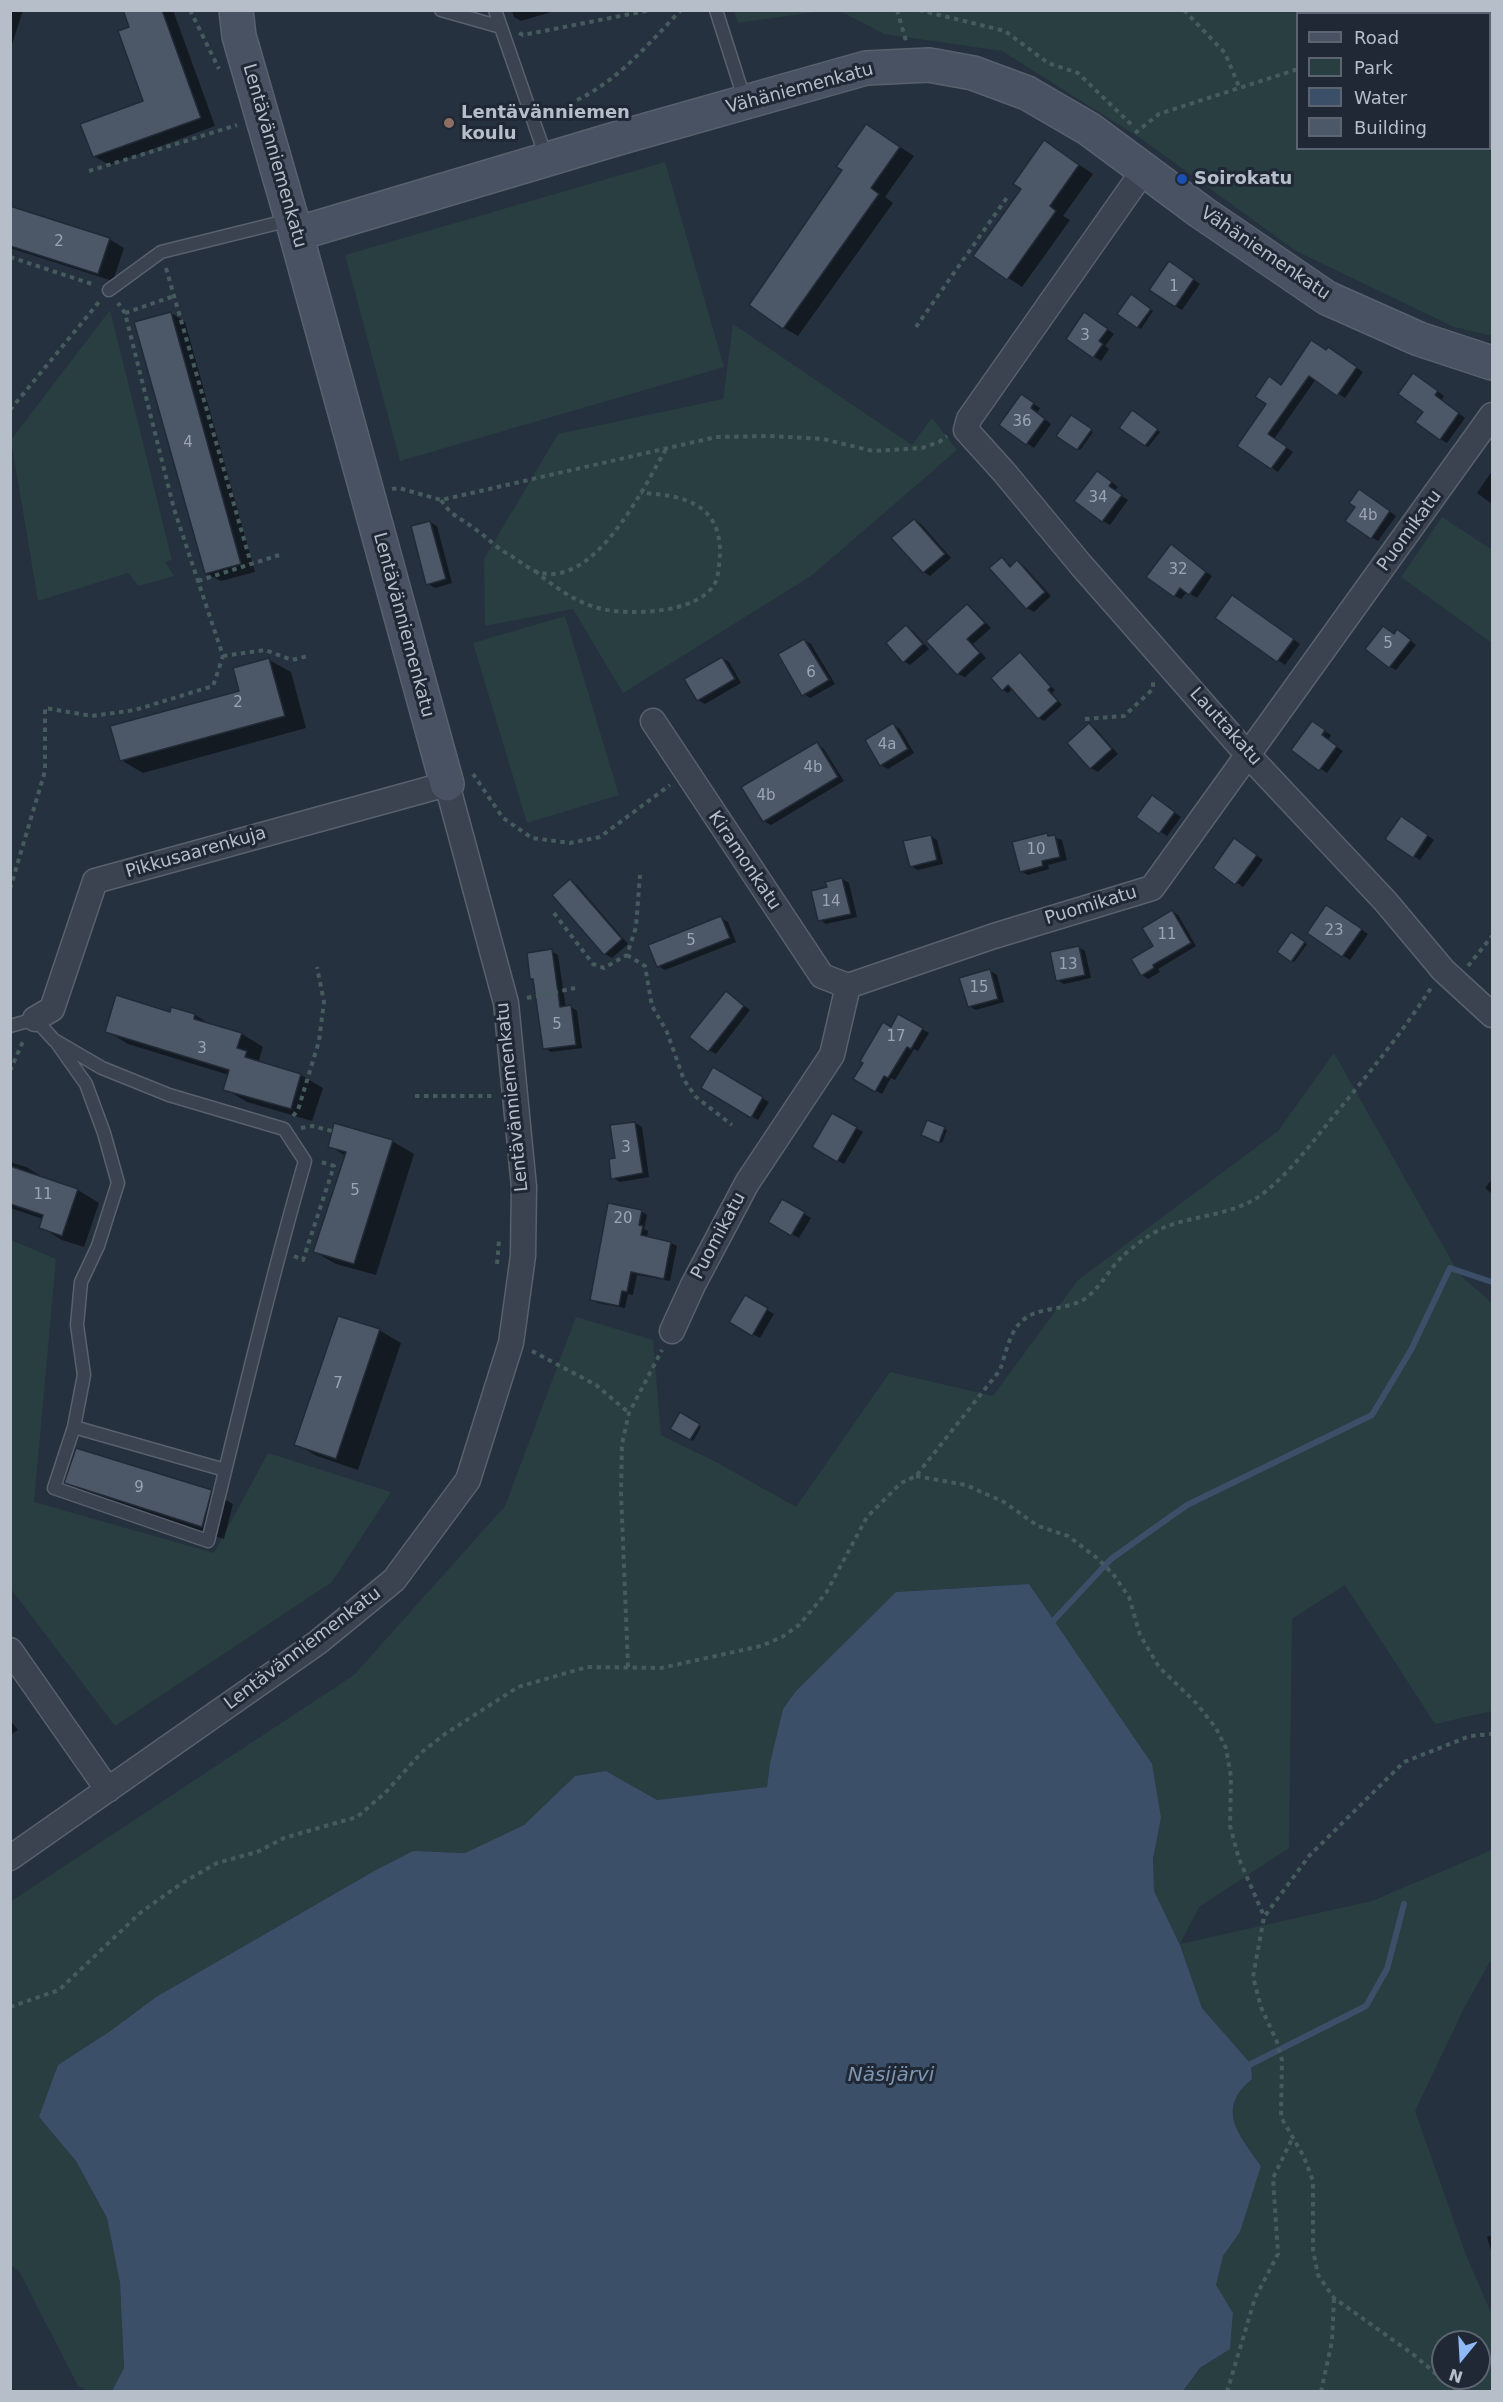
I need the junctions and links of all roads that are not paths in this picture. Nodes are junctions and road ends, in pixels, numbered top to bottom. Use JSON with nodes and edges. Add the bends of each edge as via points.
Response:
{"nodes":[{"id":1,"x":441,"y":10,"type":"edge"},
{"id":2,"x":495,"y":10,"type":"edge"},
{"id":3,"x":716,"y":10,"type":"edge"},
{"id":4,"x":233,"y":19,"type":"edge"},
{"id":5,"x":501,"y":27,"type":"junction"},
{"id":6,"x":746,"y":103,"type":"junction"},
{"id":7,"x":547,"y":160,"type":"junction"},
{"id":8,"x":1144,"y":170,"type":"junction"},
{"id":9,"x":294,"y":227,"type":"junction"},
{"id":10,"x":109,"y":290,"type":"road end"},
{"id":11,"x":1492,"y":363,"type":"edge"},
{"id":12,"x":1492,"y":415,"type":"edge"},
{"id":13,"x":653,"y":721,"type":"dead end"},
{"id":14,"x":1248,"y":755,"type":"junction"},
{"id":15,"x":444,"y":774,"type":"junction"},
{"id":16,"x":848,"y":986,"type":"junction"},
{"id":17,"x":1492,"y":1016,"type":"edge"},
{"id":18,"x":35,"y":1019,"type":"junction"},
{"id":19,"x":10,"y":1026,"type":"edge"},
{"id":20,"x":54,"y":1040,"type":"junction"},
{"id":21,"x":672,"y":1331,"type":"road end"},
{"id":22,"x":74,"y":1426,"type":"junction"},
{"id":23,"x":225,"y":1470,"type":"junction"},
{"id":24,"x":10,"y":1650,"type":"edge"},
{"id":25,"x":108,"y":1790,"type":"junction"},
{"id":26,"x":10,"y":1858,"type":"edge"}],
"edges":[{"from":1,"to":5,"type":"lane"},
{"from":2,"to":5,"type":"lane"},
{"from":3,"to":6,"type":"lane"},
{"from":4,"to":9,"type":"street","name":"Lentävänniemenkatu"},
{"from":5,"to":7,"type":"lane"},
{"from":6,"to":7,"type":"street","name":"Vähäniemenkatu"},
{"from":6,"to":8,"type":"street","name":"Vähäniemenkatu","via":[[866,68],[929,65],[973,73],[1027,93],[1089,129]]},
{"from":7,"to":9,"type":"street","name":"Vähäniemenkatu"},
{"from":8,"to":11,"type":"street","name":"Vähäniemenkatu","via":[[1328,298],[1419,339]]},
{"from":8,"to":14,"type":"street","name":"Lauttakatu","via":[[969,419],[966,430]]},
{"from":9,"to":10,"type":"lane","via":[[161,252]]},
{"from":9,"to":15,"type":"street","name":"Lentävänniemenkatu"},
{"from":12,"to":14,"type":"street","name":"Puomikatu"},
{"from":13,"to":16,"type":"street","name":"Kiramonkatu","via":[[822,976]]},
{"from":14,"to":16,"type":"street","name":"Puomikatu","via":[[1152,888]]},
{"from":14,"to":17,"type":"street","name":"Lauttakatu","via":[[1449,975]]},
{"from":15,"to":18,"type":"street","name":"Pikkusaarenkuja","via":[[95,881],[52,1009]]},
{"from":15,"to":25,"type":"street","name":"Lentävänniemenkatu","via":[[506,1003],[524,1187],[523,1256],[511,1343],[468,1480],[394,1580],[317,1643]]},
{"from":16,"to":21,"type":"street","name":"Puomikatu","via":[[832,1055],[747,1183]]},
{"from":18,"to":19,"type":"lane"},
{"from":18,"to":20,"type":"lane"},
{"from":20,"to":22,"type":"lane","via":[[86,1084],[118,1183],[98,1246],[81,1282],[77,1325],[84,1376]]},
{"from":20,"to":23,"type":"lane","via":[[102,1068],[169,1095],[284,1129],[305,1161]]},
{"from":22,"to":23,"type":"lane"},
{"from":22,"to":23,"type":"lane","via":[[54,1488],[208,1541]]},
{"from":24,"to":25,"type":"street"},
{"from":25,"to":26,"type":"street","name":"Lentävänniemenkatu"}]}
